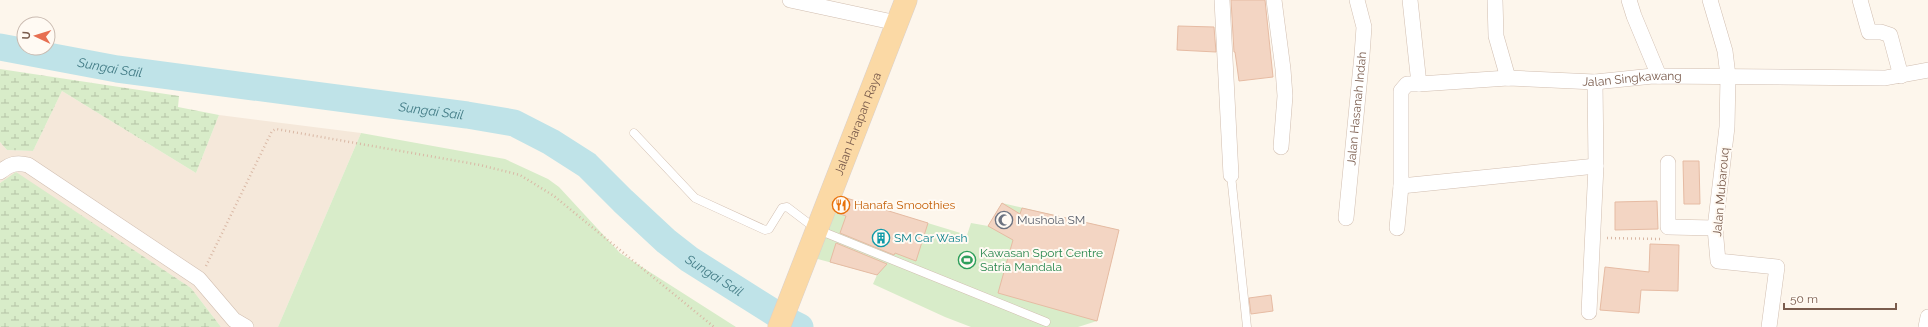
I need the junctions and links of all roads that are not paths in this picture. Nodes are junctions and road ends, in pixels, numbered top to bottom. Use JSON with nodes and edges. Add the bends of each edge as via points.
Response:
{"nodes":[{"id":1,"x":790,"y":0,"type":"edge"},
{"id":2,"x":906,"y":0,"type":"edge"},
{"id":3,"x":1222,"y":0,"type":"edge"},
{"id":4,"x":1274,"y":0,"type":"edge"},
{"id":5,"x":1358,"y":0,"type":"edge"},
{"id":6,"x":1410,"y":0,"type":"edge"},
{"id":7,"x":1495,"y":0,"type":"edge"},
{"id":8,"x":1630,"y":0,"type":"edge"},
{"id":9,"x":1710,"y":0,"type":"edge"},
{"id":10,"x":1860,"y":0,"type":"edge"},
{"id":11,"x":897,"y":23,"type":"junction"},
{"id":12,"x":1928,"y":70,"type":"edge"},
{"id":13,"x":1659,"y":76,"type":"junction"},
{"id":14,"x":1728,"y":76,"type":"junction"},
{"id":15,"x":1901,"y":76,"type":"junction"},
{"id":16,"x":1508,"y":78,"type":"junction"},
{"id":17,"x":1595,"y":82,"type":"junction"},
{"id":18,"x":1419,"y":84,"type":"junction"},
{"id":19,"x":634,"y":133,"type":"dead end"},
{"id":20,"x":1281,"y":147,"type":"dead end"},
{"id":21,"x":1668,"y":162,"type":"dead end"},
{"id":22,"x":1596,"y":166,"type":"junction"},
{"id":23,"x":0,"y":172,"type":"edge"},
{"id":24,"x":1231,"y":175,"type":"joint"},
{"id":25,"x":1401,"y":186,"type":"junction"},
{"id":26,"x":1346,"y":218,"type":"dead end"},
{"id":27,"x":1397,"y":228,"type":"dead end"},
{"id":28,"x":1715,"y":228,"type":"junction"},
{"id":29,"x":813,"y":238,"type":"junction"},
{"id":30,"x":1589,"y":312,"type":"dead end"},
{"id":31,"x":1928,"y":317,"type":"edge"},
{"id":32,"x":1046,"y":322,"type":"dead end"},
{"id":33,"x":246,"y":327,"type":"edge"},
{"id":34,"x":779,"y":327,"type":"edge"},
{"id":35,"x":1247,"y":327,"type":"edge"},
{"id":36,"x":1769,"y":327,"type":"edge"},
{"id":37,"x":1926,"y":327,"type":"edge"}],
"edges":[{"from":1,"to":11,"type":"street"},
{"from":2,"to":11,"type":"main road","name":"Jalan Harapan Raya"},
{"from":3,"to":24,"type":"street"},
{"from":4,"to":20,"type":"street","via":[[1285,96]]},
{"from":5,"to":26,"type":"street","name":"Jalan Hasanah Indah","via":[[1364,27]]},
{"from":6,"to":18,"type":"street"},
{"from":7,"to":16,"type":"street","via":[[1496,36]]},
{"from":8,"to":13,"type":"street"},
{"from":9,"to":14,"type":"street","name":"Jalan Mubarouq","via":[[1725,51]]},
{"from":10,"to":15,"type":"street","via":[[1869,32],[1890,35]]},
{"from":11,"to":29,"type":"main road","name":"Jalan Harapan Raya"},
{"from":12,"to":15,"type":"street","name":"Jalan Singkawang"},
{"from":13,"to":14,"type":"street","name":"Jalan Singkawang"},
{"from":13,"to":17,"type":"street","name":"Jalan Singkawang"},
{"from":14,"to":15,"type":"street","name":"Jalan Singkawang","via":[[1814,79]]},
{"from":14,"to":28,"type":"street","name":"Jalan Mubarouq","via":[[1727,127]]},
{"from":16,"to":17,"type":"street","name":"Jalan Singkawang"},
{"from":16,"to":18,"type":"street","name":"Jalan Singkawang"},
{"from":17,"to":22,"type":"street"},
{"from":18,"to":25,"type":"street","name":"Jalan Singkawang","via":[[1407,84],[1401,91]]},
{"from":19,"to":29,"type":"lane","via":[[700,201],[765,230],[769,229],[782,208],[787,207]]},
{"from":21,"to":28,"type":"street","via":[[1668,227]]},
{"from":22,"to":25,"type":"street"},
{"from":22,"to":30,"type":"street"},
{"from":23,"to":33,"type":"street","via":[[11,164],[28,165],[200,279],[234,320]]},
{"from":24,"to":35,"type":"lane"},
{"from":25,"to":27,"type":"street","name":"Jalan Singkawang"},
{"from":28,"to":36,"type":"street","name":"Jalan Mubarouq","via":[[1718,261],[1777,267]]},
{"from":29,"to":32,"type":"lane"},
{"from":29,"to":34,"type":"main road","name":"Jalan Harapan Raya"},
{"from":31,"to":37,"type":"street"}]}
